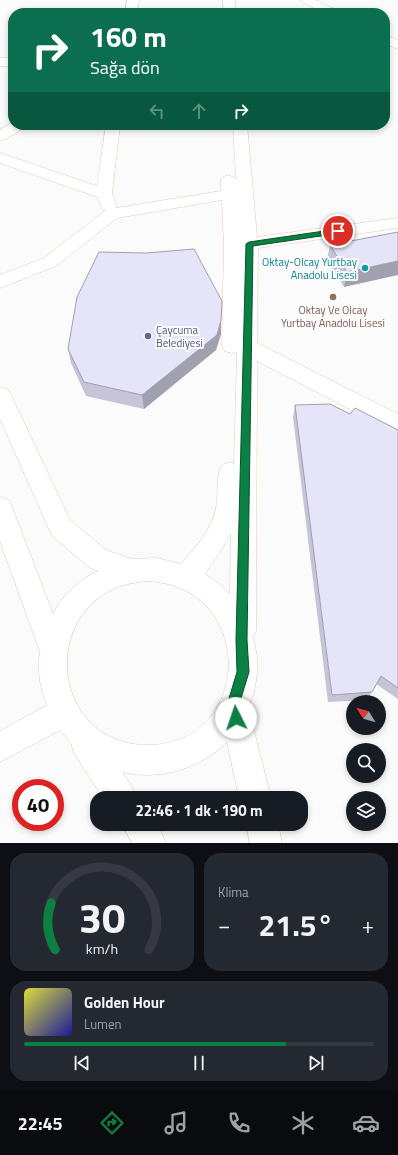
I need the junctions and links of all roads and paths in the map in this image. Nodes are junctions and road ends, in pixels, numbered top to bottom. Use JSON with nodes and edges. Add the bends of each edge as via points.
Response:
{"nodes":[{"id":1,"x":306,"y":0,"type":"edge"},
{"id":2,"x":323,"y":8,"type":"edge"},
{"id":3,"x":10,"y":130,"type":"edge"},
{"id":4,"x":112,"y":130,"type":"edge"},
{"id":5,"x":226,"y":130,"type":"edge"},
{"id":6,"x":240,"y":130,"type":"edge"},
{"id":7,"x":0,"y":136,"type":"edge"},
{"id":8,"x":0,"y":158,"type":"edge"},
{"id":9,"x":104,"y":194,"type":"junction"},
{"id":10,"x":230,"y":194,"type":"junction"},
{"id":11,"x":112,"y":214,"type":"junction"},
{"id":12,"x":398,"y":223,"type":"edge"},
{"id":13,"x":241,"y":245,"type":"junction"},
{"id":14,"x":0,"y":282,"type":"edge"},
{"id":15,"x":247,"y":347,"type":"junction"},
{"id":16,"x":0,"y":395,"type":"edge"},
{"id":17,"x":398,"y":424,"type":"edge"},
{"id":18,"x":0,"y":507,"type":"edge"},
{"id":19,"x":132,"y":571,"type":"junction"},
{"id":20,"x":188,"y":575,"type":"junction"},
{"id":21,"x":242,"y":640,"type":"junction"},
{"id":22,"x":53,"y":651,"type":"junction"},
{"id":23,"x":233,"y":705,"type":"junction"},
{"id":24,"x":62,"y":713,"type":"junction"},
{"id":25,"x":83,"y":739,"type":"junction"},
{"id":26,"x":0,"y":747,"type":"edge"},
{"id":27,"x":116,"y":791,"type":"edge"},
{"id":28,"x":253,"y":791,"type":"edge"},
{"id":29,"x":142,"y":831,"type":"edge"},
{"id":30,"x":263,"y":831,"type":"edge"},
{"id":31,"x":150,"y":843,"type":"edge"},
{"id":32,"x":266,"y":843,"type":"edge"}],
"edges":[{"from":1,"to":2,"type":"street"},
{"from":3,"to":7,"type":"street"},
{"from":4,"to":9,"type":"street"},
{"from":5,"to":10,"type":"street"},
{"from":6,"to":13,"type":"street"},
{"from":8,"to":9,"type":"street"},
{"from":9,"to":11,"type":"street"},
{"from":10,"to":11,"type":"street"},
{"from":10,"to":13,"type":"street"},
{"from":11,"to":14,"type":"street","via":[[50,262]]},
{"from":12,"to":13,"type":"street"},
{"from":13,"to":15,"type":"street"},
{"from":13,"to":20,"type":"street","via":[[230,499],[223,526]]},
{"from":15,"to":17,"type":"street"},
{"from":15,"to":21,"type":"street"},
{"from":16,"to":19,"type":"street","via":[[61,528],[98,559]]},
{"from":18,"to":22,"type":"street"},
{"from":19,"to":20,"type":"street","via":[[160,569]]},
{"from":19,"to":22,"type":"street","via":[[105,581],[81,598],[63,622]]},
{"from":20,"to":21,"type":"street","via":[[212,590],[230,611]]},
{"from":21,"to":23,"type":"street","via":[[243,672]]},
{"from":22,"to":24,"type":"street","via":[[52,682]]},
{"from":23,"to":25,"type":"street","via":[[213,733],[183,753],[148,761],[113,756]]},
{"from":23,"to":28,"type":"street"},
{"from":24,"to":25,"type":"street"},
{"from":24,"to":26,"type":"street"},
{"from":25,"to":27,"type":"street"},
{"from":29,"to":31,"type":"street"},
{"from":30,"to":32,"type":"street"}]}
